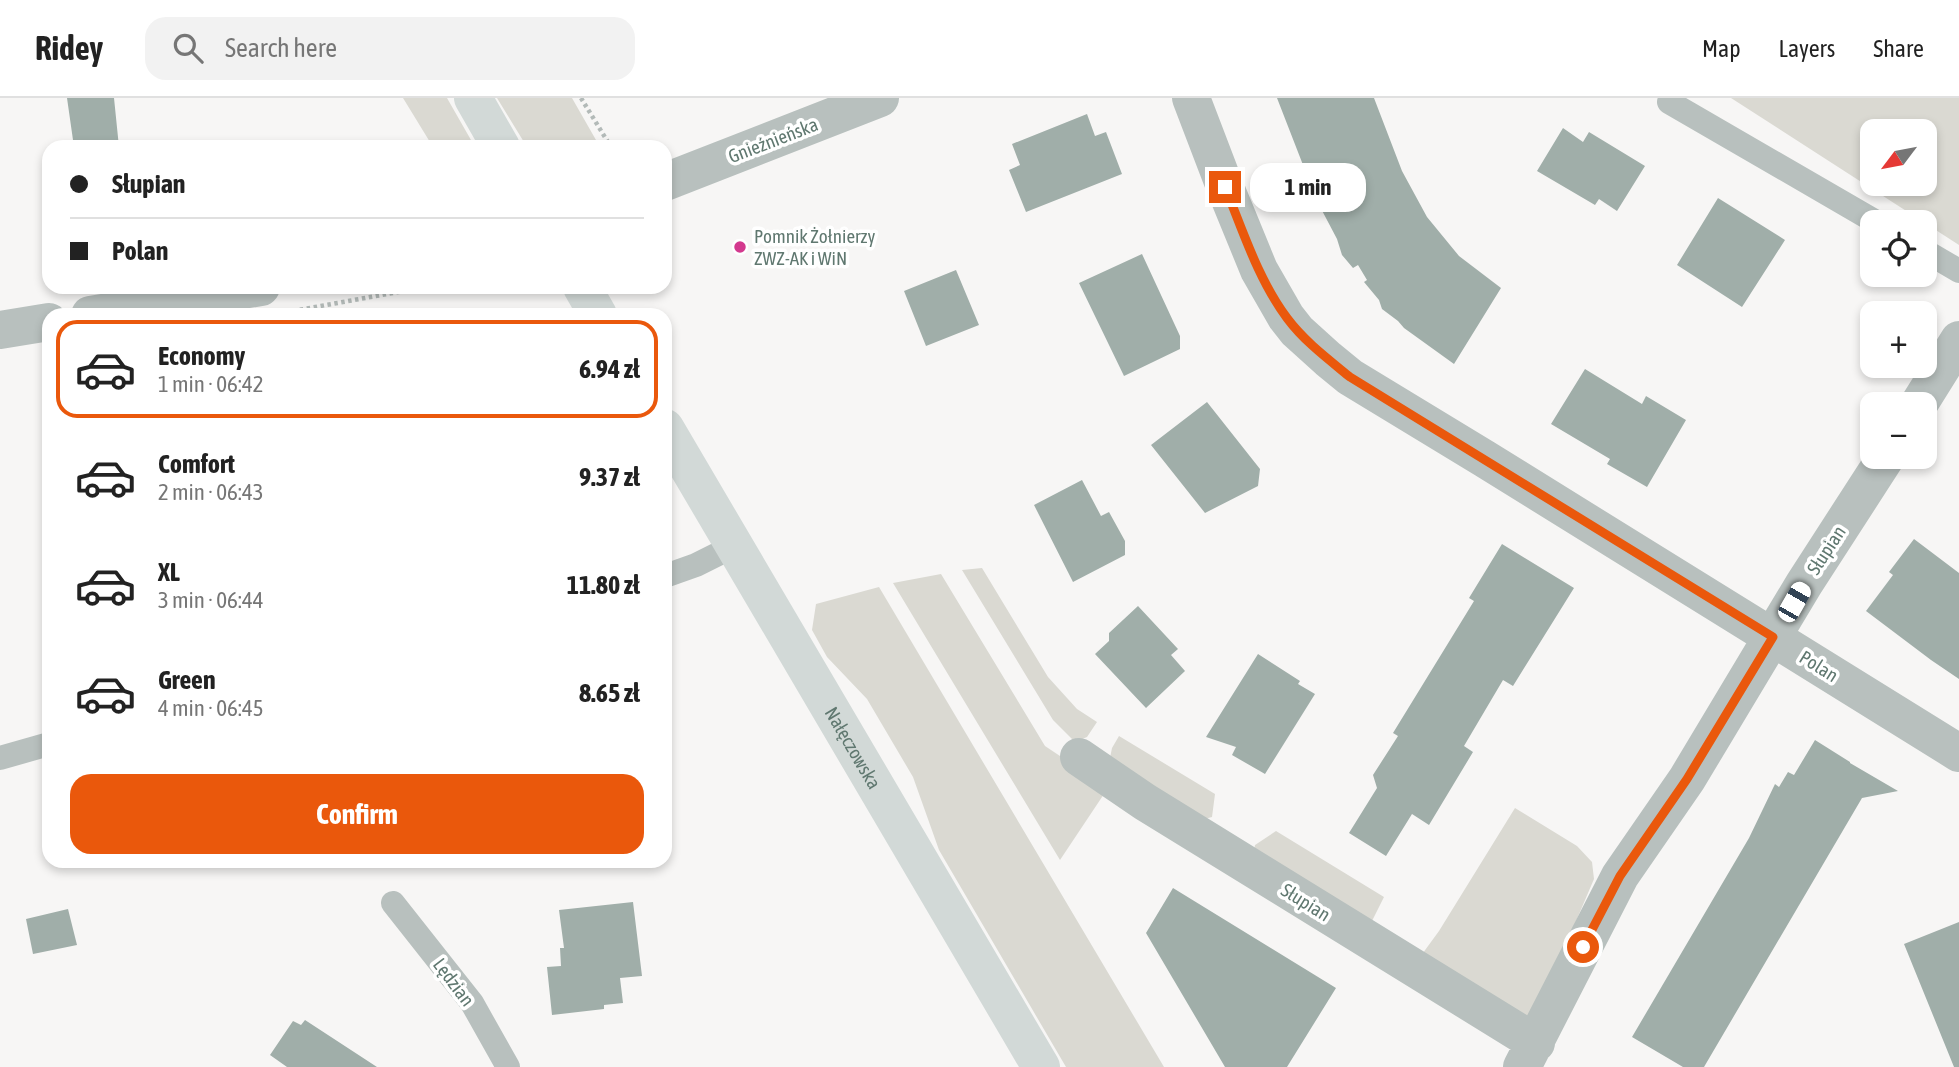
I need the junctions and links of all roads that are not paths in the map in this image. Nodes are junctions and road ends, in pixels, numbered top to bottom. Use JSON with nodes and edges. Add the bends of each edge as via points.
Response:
{"nodes":[{"id":1,"x":473,"y":98,"type":"edge"},
{"id":2,"x":880,"y":98,"type":"edge"},
{"id":3,"x":1191,"y":98,"type":"edge"},
{"id":4,"x":1670,"y":102,"type":"dead end"},
{"id":5,"x":497,"y":140,"type":"edge"},
{"id":6,"x":672,"y":179,"type":"edge"},
{"id":7,"x":1860,"y":213,"type":"edge"},
{"id":8,"x":1937,"y":258,"type":"edge"},
{"id":9,"x":1959,"y":271,"type":"edge"},
{"id":10,"x":272,"y":300,"type":"edge"},
{"id":11,"x":175,"y":308,"type":"edge"},
{"id":12,"x":42,"y":323,"type":"edge"},
{"id":13,"x":0,"y":330,"type":"edge"},
{"id":14,"x":1959,"y":340,"type":"edge"},
{"id":15,"x":1926,"y":392,"type":"edge"},
{"id":16,"x":672,"y":440,"type":"edge"},
{"id":17,"x":1878,"y":469,"type":"edge"},
{"id":18,"x":734,"y":546,"type":"junction"},
{"id":19,"x":672,"y":574,"type":"edge"},
{"id":20,"x":1773,"y":637,"type":"junction"},
{"id":21,"x":42,"y":746,"type":"edge"},
{"id":22,"x":1959,"y":753,"type":"edge"},
{"id":23,"x":1079,"y":757,"type":"dead end"},
{"id":24,"x":0,"y":758,"type":"edge"},
{"id":25,"x":393,"y":903,"type":"dead end"},
{"id":26,"x":1529,"y":1055,"type":"edge"},
{"id":27,"x":508,"y":1067,"type":"edge"},
{"id":28,"x":1041,"y":1067,"type":"edge"}],
"edges":[{"from":1,"to":5,"type":"main road"},
{"from":2,"to":6,"type":"street","name":"Gnieźnieńska"},
{"from":3,"to":20,"type":"street","name":"Polan","via":[[1259,270],[1286,317],[1310,343],[1350,377]]},
{"from":4,"to":7,"type":"lane"},
{"from":8,"to":9,"type":"lane"},
{"from":10,"to":11,"type":"street"},
{"from":12,"to":13,"type":"street"},
{"from":14,"to":15,"type":"street"},
{"from":16,"to":18,"type":"main road","name":"Nałęczowska"},
{"from":17,"to":20,"type":"street","name":"Słupian"},
{"from":18,"to":19,"type":"lane"},
{"from":18,"to":28,"type":"main road","name":"Nałęczowska"},
{"from":20,"to":22,"type":"street","name":"Polan"},
{"from":20,"to":26,"type":"street","name":"Słupian","via":[[1687,779],[1620,876]]},
{"from":21,"to":24,"type":"lane"},
{"from":23,"to":26,"type":"street","name":"Słupian"},
{"from":25,"to":27,"type":"lane","name":"Lędzian","via":[[472,1003]]}]}
